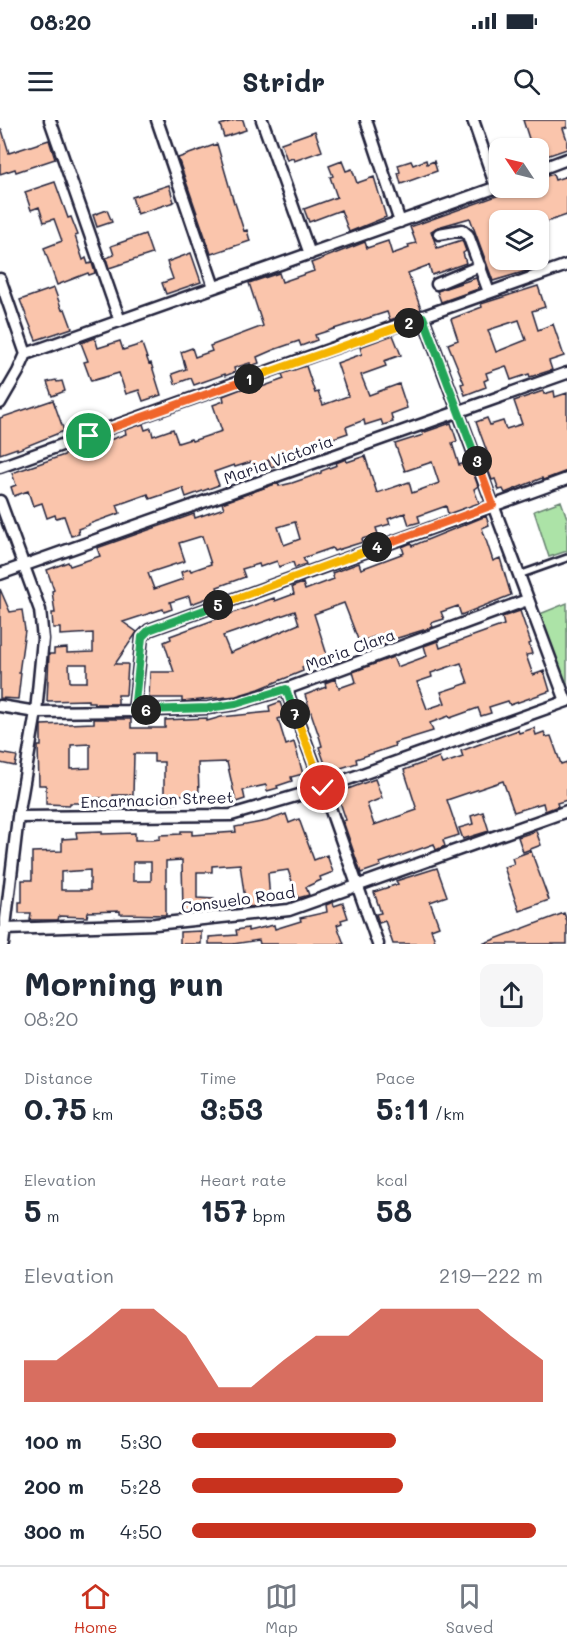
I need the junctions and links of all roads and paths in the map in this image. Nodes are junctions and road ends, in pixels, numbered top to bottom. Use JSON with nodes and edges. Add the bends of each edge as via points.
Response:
{"nodes":[{"id":1,"x":50,"y":120,"type":"edge"},
{"id":2,"x":157,"y":120,"type":"edge"},
{"id":3,"x":262,"y":120,"type":"edge"},
{"id":4,"x":366,"y":120,"type":"edge"},
{"id":5,"x":473,"y":120,"type":"edge"},
{"id":6,"x":567,"y":159,"type":"edge"},
{"id":7,"x":489,"y":162,"type":"edge"},
{"id":8,"x":549,"y":166,"type":"edge"},
{"id":9,"x":489,"y":189,"type":"edge"},
{"id":10,"x":400,"y":222,"type":"junction"},
{"id":11,"x":439,"y":234,"type":"dead end"},
{"id":12,"x":310,"y":254,"type":"junction"},
{"id":13,"x":567,"y":265,"type":"edge"},
{"id":14,"x":480,"y":266,"type":"junction"},
{"id":15,"x":0,"y":279,"type":"edge"},
{"id":16,"x":437,"y":284,"type":"dead end"},
{"id":17,"x":214,"y":286,"type":"junction"},
{"id":18,"x":489,"y":292,"type":"junction"},
{"id":19,"x":423,"y":317,"type":"junction"},
{"id":20,"x":120,"y":321,"type":"junction"},
{"id":21,"x":26,"y":354,"type":"junction"},
{"id":22,"x":567,"y":373,"type":"edge"},
{"id":23,"x":0,"y":403,"type":"edge"},
{"id":24,"x":459,"y":410,"type":"junction"},
{"id":25,"x":0,"y":467,"type":"edge"},
{"id":26,"x":567,"y":479,"type":"edge"},
{"id":27,"x":0,"y":501,"type":"edge"},
{"id":28,"x":493,"y":505,"type":"junction"},
{"id":29,"x":567,"y":558,"type":"edge"},
{"id":30,"x":24,"y":566,"type":"junction"},
{"id":31,"x":0,"y":574,"type":"edge"},
{"id":32,"x":519,"y":575,"type":"junction"},
{"id":33,"x":527,"y":600,"type":"junction"},
{"id":34,"x":286,"y":689,"type":"junction"},
{"id":35,"x":566,"y":701,"type":"edge"},
{"id":36,"x":0,"y":706,"type":"edge"},
{"id":37,"x":134,"y":711,"type":"junction"},
{"id":38,"x":36,"y":712,"type":"junction"},
{"id":39,"x":323,"y":788,"type":"junction"},
{"id":40,"x":567,"y":812,"type":"edge"},
{"id":41,"x":18,"y":817,"type":"junction"},
{"id":42,"x":357,"y":886,"type":"junction"},
{"id":43,"x":5,"y":929,"type":"junction"},
{"id":44,"x":3,"y":944,"type":"edge"},
{"id":45,"x":378,"y":944,"type":"edge"}],
"edges":[{"from":1,"to":20,"type":"street"},
{"from":2,"to":17,"type":"street"},
{"from":3,"to":12,"type":"street"},
{"from":4,"to":10,"type":"street"},
{"from":5,"to":7,"type":"street"},
{"from":6,"to":8,"type":"street"},
{"from":9,"to":10,"type":"street"},
{"from":10,"to":12,"type":"street"},
{"from":11,"to":14,"type":"street","via":[[462,230],[468,235]]},
{"from":12,"to":17,"type":"street"},
{"from":13,"to":18,"type":"street"},
{"from":14,"to":16,"type":"street"},
{"from":14,"to":18,"type":"street"},
{"from":15,"to":21,"type":"street"},
{"from":17,"to":20,"type":"street"},
{"from":18,"to":19,"type":"street"},
{"from":19,"to":24,"type":"street"},
{"from":19,"to":25,"type":"street"},
{"from":20,"to":21,"type":"street"},
{"from":21,"to":23,"type":"street"},
{"from":22,"to":24,"type":"street","name":"Maria Victoria"},
{"from":24,"to":28,"type":"street"},
{"from":24,"to":30,"type":"street","name":"Maria Victoria"},
{"from":26,"to":28,"type":"street"},
{"from":27,"to":30,"type":"street"},
{"from":28,"to":32,"type":"street"},
{"from":28,"to":37,"type":"street","via":[[149,630],[142,637]]},
{"from":29,"to":32,"type":"lane"},
{"from":30,"to":31,"type":"street","name":"Maria Victoria"},
{"from":30,"to":38,"type":"street","via":[[40,610],[42,629]]},
{"from":32,"to":33,"type":"street"},
{"from":33,"to":34,"type":"street","name":"Maria Clara"},
{"from":33,"to":35,"type":"street"},
{"from":34,"to":37,"type":"street","name":"Maria Clara","via":[[236,704]]},
{"from":34,"to":39,"type":"street"},
{"from":35,"to":39,"type":"street","name":"Encarnacion Street"},
{"from":36,"to":38,"type":"street","name":"Maria Clara"},
{"from":37,"to":38,"type":"street","name":"Maria Clara"},
{"from":38,"to":41,"type":"street"},
{"from":39,"to":41,"type":"street","name":"Encarnacion Street","via":[[231,815]]},
{"from":39,"to":42,"type":"street"},
{"from":40,"to":42,"type":"street","name":"Consuelo Road"},
{"from":41,"to":43,"type":"street"},
{"from":42,"to":43,"type":"street","name":"Consuelo Road","via":[[289,910],[155,924]]},
{"from":42,"to":45,"type":"street"},
{"from":43,"to":44,"type":"street"}]}
